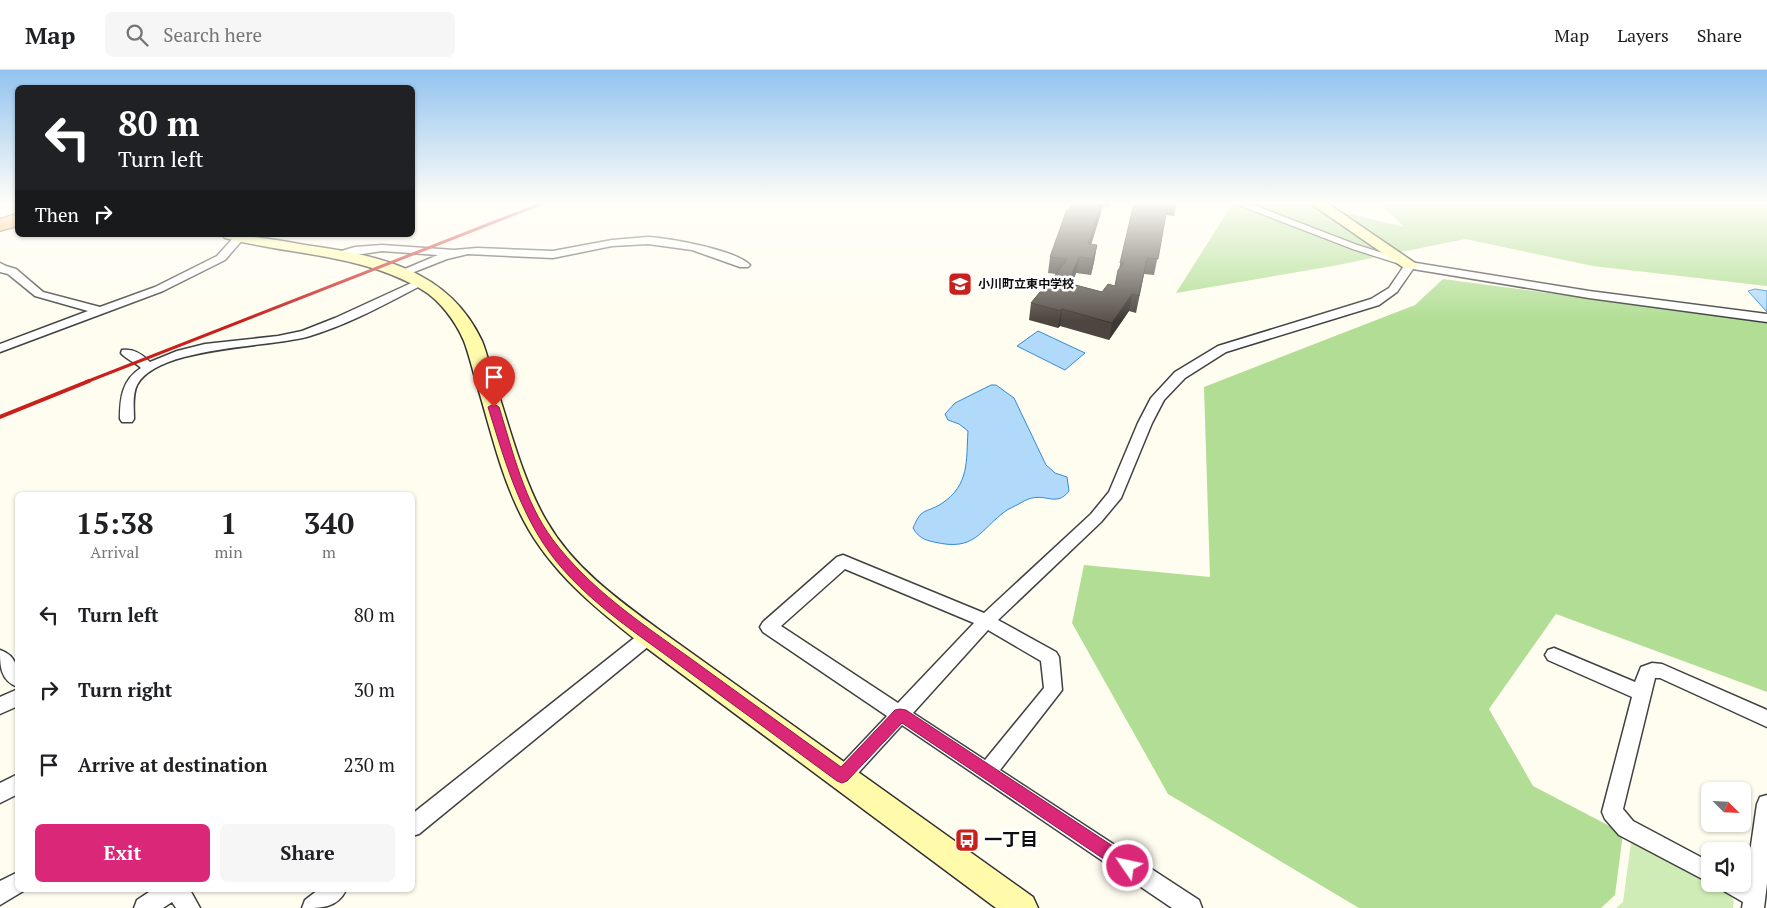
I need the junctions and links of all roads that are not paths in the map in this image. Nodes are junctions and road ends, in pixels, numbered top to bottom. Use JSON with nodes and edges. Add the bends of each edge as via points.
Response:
{"nodes":[{"id":1,"x":231,"y":242,"type":"edge"},
{"id":2,"x":271,"y":242,"type":"edge"},
{"id":3,"x":624,"y":242,"type":"edge"},
{"id":4,"x":676,"y":242,"type":"edge"},
{"id":5,"x":1342,"y":242,"type":"edge"},
{"id":6,"x":1376,"y":242,"type":"edge"},
{"id":7,"x":455,"y":253,"type":"junction"},
{"id":8,"x":342,"y":254,"type":"junction"},
{"id":9,"x":744,"y":265,"type":"dead end"},
{"id":10,"x":1410,"y":265,"type":"junction"},
{"id":11,"x":0,"y":268,"type":"edge"},
{"id":12,"x":412,"y":278,"type":"junction"},
{"id":13,"x":101,"y":311,"type":"junction"},
{"id":14,"x":1767,"y":318,"type":"edge"},
{"id":15,"x":0,"y":348,"type":"edge"},
{"id":16,"x":127,"y":353,"type":"dead end"},
{"id":17,"x":149,"y":368,"type":"junction"},
{"id":18,"x":126,"y":419,"type":"dead end"},
{"id":19,"x":986,"y":621,"type":"junction"},
{"id":20,"x":649,"y":636,"type":"junction"},
{"id":21,"x":1554,"y":655,"type":"dead end"},
{"id":22,"x":0,"y":657,"type":"edge"},
{"id":23,"x":15,"y":676,"type":"edge"},
{"id":24,"x":1641,"y":693,"type":"junction"},
{"id":25,"x":15,"y":698,"type":"edge"},
{"id":26,"x":0,"y":706,"type":"edge"},
{"id":27,"x":900,"y":715,"type":"junction"},
{"id":28,"x":1767,"y":719,"type":"edge"},
{"id":29,"x":987,"y":772,"type":"junction"},
{"id":30,"x":842,"y":777,"type":"junction"},
{"id":31,"x":15,"y":785,"type":"edge"},
{"id":32,"x":0,"y":794,"type":"edge"},
{"id":33,"x":1767,"y":804,"type":"edge"},
{"id":34,"x":415,"y":825,"type":"edge"},
{"id":35,"x":1701,"y":867,"type":"edge"},
{"id":36,"x":15,"y":884,"type":"edge"},
{"id":37,"x":167,"y":892,"type":"edge"},
{"id":38,"x":178,"y":892,"type":"edge"},
{"id":39,"x":333,"y":892,"type":"edge"},
{"id":40,"x":1741,"y":892,"type":"edge"},
{"id":41,"x":0,"y":894,"type":"edge"},
{"id":42,"x":1753,"y":902,"type":"edge"},
{"id":43,"x":145,"y":908,"type":"edge"},
{"id":44,"x":189,"y":908,"type":"edge"},
{"id":45,"x":313,"y":908,"type":"edge"},
{"id":46,"x":1022,"y":908,"type":"edge"},
{"id":47,"x":1191,"y":908,"type":"edge"}],
"edges":[{"from":1,"to":13,"type":"street","via":[[221,258],[159,289]]},
{"from":2,"to":8,"type":"street"},
{"from":3,"to":7,"type":"street","via":[[546,255]]},
{"from":4,"to":9,"type":"street"},
{"from":5,"to":10,"type":"lane"},
{"from":6,"to":10,"type":"street"},
{"from":7,"to":8,"type":"street","via":[[402,249],[356,250]]},
{"from":7,"to":12,"type":"street"},
{"from":8,"to":12,"type":"street","via":[[379,263]]},
{"from":10,"to":14,"type":"street","via":[[1672,307]]},
{"from":10,"to":19,"type":"street","via":[[1393,290],[1375,302],[1222,349],[1180,375],[1158,398],[1116,494],[1096,518]]},
{"from":11,"to":13,"type":"street","via":[[12,271],[39,294]]},
{"from":12,"to":17,"type":"street","via":[[302,335],[228,344],[177,356]]},
{"from":12,"to":20,"type":"street","via":[[437,293],[452,307],[469,332],[521,493],[541,531],[577,576]]},
{"from":13,"to":15,"type":"street"},
{"from":16,"to":17,"type":"street"},
{"from":17,"to":18,"type":"street","via":[[136,376],[129,386]]},
{"from":19,"to":27,"type":"street"},
{"from":19,"to":27,"type":"street","via":[[843,561],[769,627]]},
{"from":19,"to":29,"type":"street","via":[[1050,657],[1053,690]]},
{"from":20,"to":30,"type":"street"},
{"from":20,"to":34,"type":"street"},
{"from":21,"to":24,"type":"street"},
{"from":22,"to":23,"type":"street"},
{"from":24,"to":28,"type":"street","via":[[1647,672],[1662,671]]},
{"from":24,"to":35,"type":"street","via":[[1612,812],[1626,828]]},
{"from":25,"to":26,"type":"street"},
{"from":27,"to":29,"type":"street"},
{"from":27,"to":30,"type":"street"},
{"from":29,"to":47,"type":"street"},
{"from":30,"to":46,"type":"street"},
{"from":31,"to":32,"type":"street"},
{"from":33,"to":42,"type":"street"},
{"from":36,"to":41,"type":"street"},
{"from":37,"to":43,"type":"street"},
{"from":38,"to":44,"type":"street"},
{"from":39,"to":45,"type":"street"},
{"from":40,"to":42,"type":"street"}]}
